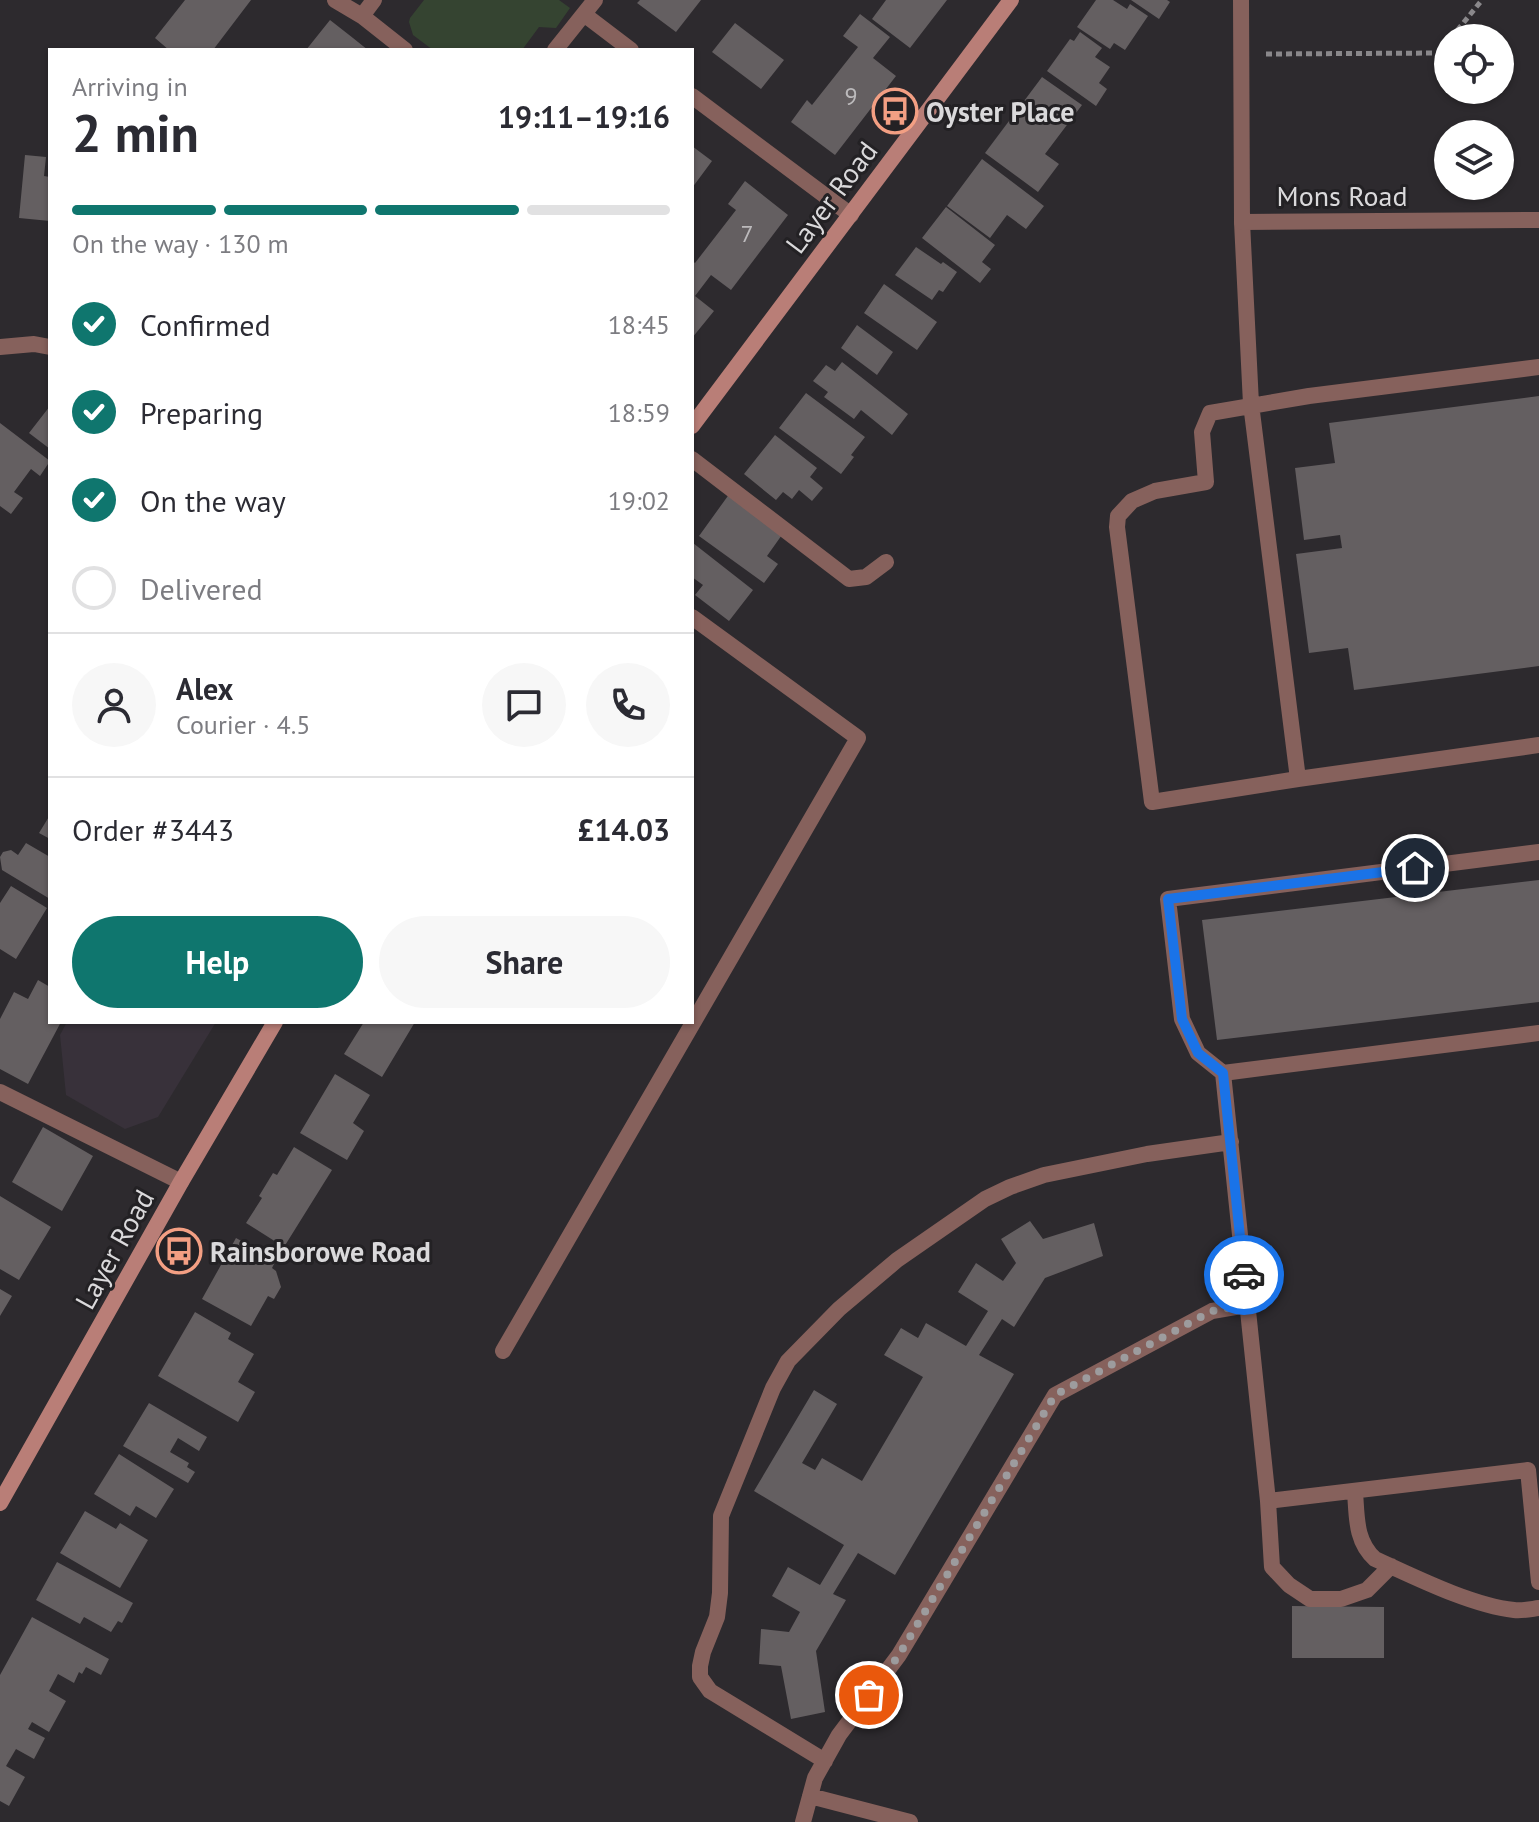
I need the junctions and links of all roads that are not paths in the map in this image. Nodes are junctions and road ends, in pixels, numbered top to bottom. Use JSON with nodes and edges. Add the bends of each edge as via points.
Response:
{"nodes":[{"id":1,"x":335,"y":0,"type":"edge"},
{"id":2,"x":374,"y":0,"type":"edge"},
{"id":3,"x":595,"y":0,"type":"edge"},
{"id":4,"x":1011,"y":0,"type":"edge"},
{"id":5,"x":1241,"y":0,"type":"edge"},
{"id":6,"x":585,"y":15,"type":"junction"},
{"id":7,"x":362,"y":16,"type":"junction"},
{"id":8,"x":402,"y":48,"type":"edge"},
{"id":9,"x":557,"y":48,"type":"edge"},
{"id":10,"x":628,"y":48,"type":"edge"},
{"id":11,"x":694,"y":97,"type":"edge"},
{"id":12,"x":851,"y":215,"type":"junction"},
{"id":13,"x":1539,"y":220,"type":"edge"},
{"id":14,"x":1242,"y":222,"type":"junction"},
{"id":15,"x":0,"y":347,"type":"edge"},
{"id":16,"x":48,"y":347,"type":"edge"},
{"id":17,"x":1539,"y":367,"type":"edge"},
{"id":18,"x":1251,"y":404,"type":"junction"},
{"id":19,"x":694,"y":423,"type":"edge"},
{"id":20,"x":694,"y":461,"type":"edge"},
{"id":21,"x":886,"y":562,"type":"dead end"},
{"id":22,"x":694,"y":618,"type":"edge"},
{"id":23,"x":1539,"y":745,"type":"edge"},
{"id":24,"x":1298,"y":779,"type":"junction"},
{"id":25,"x":1539,"y":852,"type":"edge"},
{"id":26,"x":694,"y":1020,"type":"edge"},
{"id":27,"x":274,"y":1024,"type":"edge"},
{"id":28,"x":692,"y":1024,"type":"edge"},
{"id":29,"x":1539,"y":1033,"type":"edge"},
{"id":30,"x":1223,"y":1073,"type":"junction"},
{"id":31,"x":0,"y":1092,"type":"edge"},
{"id":32,"x":1231,"y":1142,"type":"junction"},
{"id":33,"x":181,"y":1182,"type":"junction"},
{"id":34,"x":1247,"y":1305,"type":"junction"},
{"id":35,"x":503,"y":1351,"type":"dead end"},
{"id":36,"x":1534,"y":1470,"type":"edge"},
{"id":37,"x":1355,"y":1492,"type":"junction"},
{"id":38,"x":1268,"y":1501,"type":"junction"},
{"id":39,"x":0,"y":1503,"type":"edge"},
{"id":40,"x":1391,"y":1566,"type":"junction"},
{"id":41,"x":1539,"y":1582,"type":"edge"},
{"id":42,"x":1539,"y":1608,"type":"edge"},
{"id":43,"x":825,"y":1761,"type":"junction"},
{"id":44,"x":810,"y":1796,"type":"junction"},
{"id":45,"x":803,"y":1822,"type":"edge"},
{"id":46,"x":910,"y":1822,"type":"edge"}],
"edges":[{"from":1,"to":7,"type":"street"},
{"from":2,"to":7,"type":"street"},
{"from":3,"to":6,"type":"street"},
{"from":4,"to":12,"type":"main road","name":"Layer Road"},
{"from":5,"to":14,"type":"street"},
{"from":6,"to":9,"type":"street"},
{"from":6,"to":10,"type":"street"},
{"from":7,"to":8,"type":"street"},
{"from":11,"to":12,"type":"street"},
{"from":12,"to":19,"type":"main road","name":"Layer Road"},
{"from":13,"to":14,"type":"street","name":"Mons Road"},
{"from":14,"to":18,"type":"street"},
{"from":15,"to":16,"type":"street"},
{"from":17,"to":18,"type":"street"},
{"from":18,"to":24,"type":"street"},
{"from":18,"to":24,"type":"street","via":[[1210,413],[1202,432],[1206,482],[1132,501],[1118,516],[1119,542],[1152,802]]},
{"from":20,"to":21,"type":"street","via":[[849,579],[866,577]]},
{"from":22,"to":26,"type":"street","via":[[858,738]]},
{"from":23,"to":24,"type":"street"},
{"from":25,"to":30,"type":"street","via":[[1168,899],[1182,1019],[1198,1053]]},
{"from":27,"to":33,"type":"main road","name":"Layer Road"},
{"from":28,"to":35,"type":"street"},
{"from":29,"to":30,"type":"street"},
{"from":30,"to":32,"type":"street"},
{"from":31,"to":33,"type":"street"},
{"from":32,"to":34,"type":"street"},
{"from":32,"to":43,"type":"street","via":[[1044,1175],[985,1199],[897,1260],[788,1361],[721,1516],[717,1617],[700,1677],[710,1691]]},
{"from":33,"to":39,"type":"main road","name":"Layer Road"},
{"from":34,"to":38,"type":"street"},
{"from":34,"to":43,"type":"street","via":[[1212,1311],[1055,1395],[899,1655]]},
{"from":36,"to":37,"type":"street"},
{"from":36,"to":41,"type":"street"},
{"from":37,"to":38,"type":"street"},
{"from":37,"to":40,"type":"street","via":[[1358,1532],[1366,1551]]},
{"from":38,"to":40,"type":"street","via":[[1272,1567],[1310,1599],[1341,1599],[1367,1590]]},
{"from":40,"to":42,"type":"street","via":[[1494,1606]]},
{"from":43,"to":44,"type":"street"},
{"from":44,"to":45,"type":"street"},
{"from":44,"to":46,"type":"street"}]}
